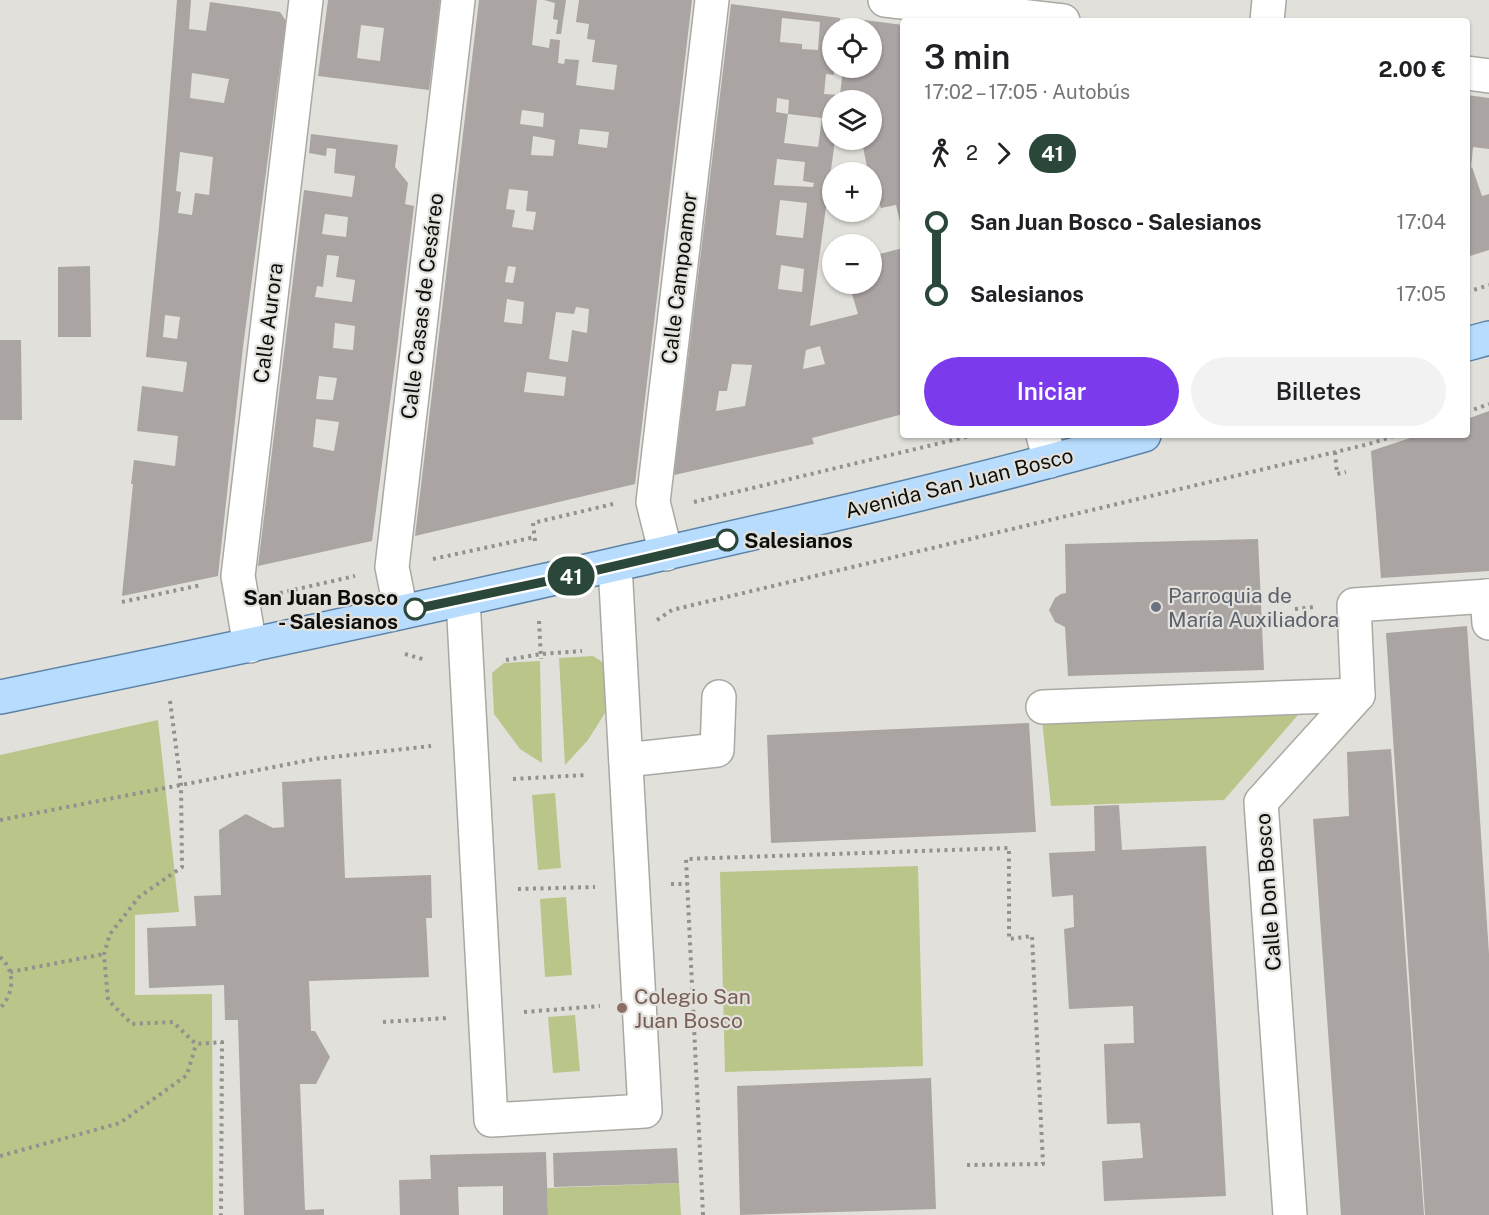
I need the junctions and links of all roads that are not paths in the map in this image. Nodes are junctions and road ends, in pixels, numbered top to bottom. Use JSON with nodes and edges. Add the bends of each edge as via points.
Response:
{"nodes":[{"id":1,"x":306,"y":0,"type":"edge"},
{"id":2,"x":458,"y":0,"type":"edge"},
{"id":3,"x":712,"y":0,"type":"edge"},
{"id":4,"x":885,"y":0,"type":"edge"},
{"id":5,"x":1269,"y":0,"type":"edge"},
{"id":6,"x":987,"y":11,"type":"edge"},
{"id":7,"x":1040,"y":18,"type":"edge"},
{"id":8,"x":1267,"y":18,"type":"edge"},
{"id":9,"x":1470,"y":73,"type":"edge"},
{"id":10,"x":1489,"y":76,"type":"edge"},
{"id":11,"x":1489,"y":338,"type":"edge"},
{"id":12,"x":1470,"y":343,"type":"edge"},
{"id":13,"x":1122,"y":438,"type":"edge"},
{"id":14,"x":1047,"y":448,"type":"edge"},
{"id":15,"x":666,"y":554,"type":"junction"},
{"id":16,"x":615,"y":565,"type":"junction"},
{"id":17,"x":463,"y":599,"type":"junction"},
{"id":18,"x":1488,"y":605,"type":"edge"},
{"id":19,"x":401,"y":612,"type":"junction"},
{"id":20,"x":250,"y":646,"type":"junction"},
{"id":21,"x":1358,"y":695,"type":"junction"},
{"id":22,"x":0,"y":697,"type":"edge"},
{"id":23,"x":719,"y":697,"type":"dead end"},
{"id":24,"x":1043,"y":707,"type":"dead end"},
{"id":25,"x":626,"y":766,"type":"junction"},
{"id":26,"x":1290,"y":1215,"type":"edge"}],
"edges":[{"from":1,"to":20,"type":"street","name":"Calle Aurora","via":[[238,576]]},
{"from":2,"to":19,"type":"street","name":"Calle Casas de Cesáreo","via":[[392,567]]},
{"from":3,"to":15,"type":"street","name":"Calle Campoamor","via":[[653,502]]},
{"from":4,"to":6,"type":"street"},
{"from":5,"to":8,"type":"street"},
{"from":6,"to":7,"type":"street"},
{"from":9,"to":10,"type":"street"},
{"from":11,"to":12,"type":"main road"},
{"from":13,"to":14,"type":"main road","name":"Avenida San Juan Bosco"},
{"from":14,"to":15,"type":"main road","name":"Avenida San Juan Bosco","via":[[912,496]]},
{"from":15,"to":16,"type":"main road","name":"Avenida San Juan Bosco"},
{"from":16,"to":17,"type":"main road","name":"Avenida San Juan Bosco"},
{"from":16,"to":25,"type":"street"},
{"from":17,"to":19,"type":"main road","name":"Avenida San Juan Bosco"},
{"from":17,"to":25,"type":"street","via":[[491,1120],[645,1111]]},
{"from":18,"to":21,"type":"street","via":[[1354,605]]},
{"from":19,"to":20,"type":"main road","name":"Avenida San Juan Bosco"},
{"from":20,"to":22,"type":"main road","name":"Avenida San Juan Bosco"},
{"from":21,"to":24,"type":"street"},
{"from":21,"to":26,"type":"street","name":"Calle Don Bosco","via":[[1261,802]]},
{"from":23,"to":25,"type":"street","via":[[717,750]]}]}
